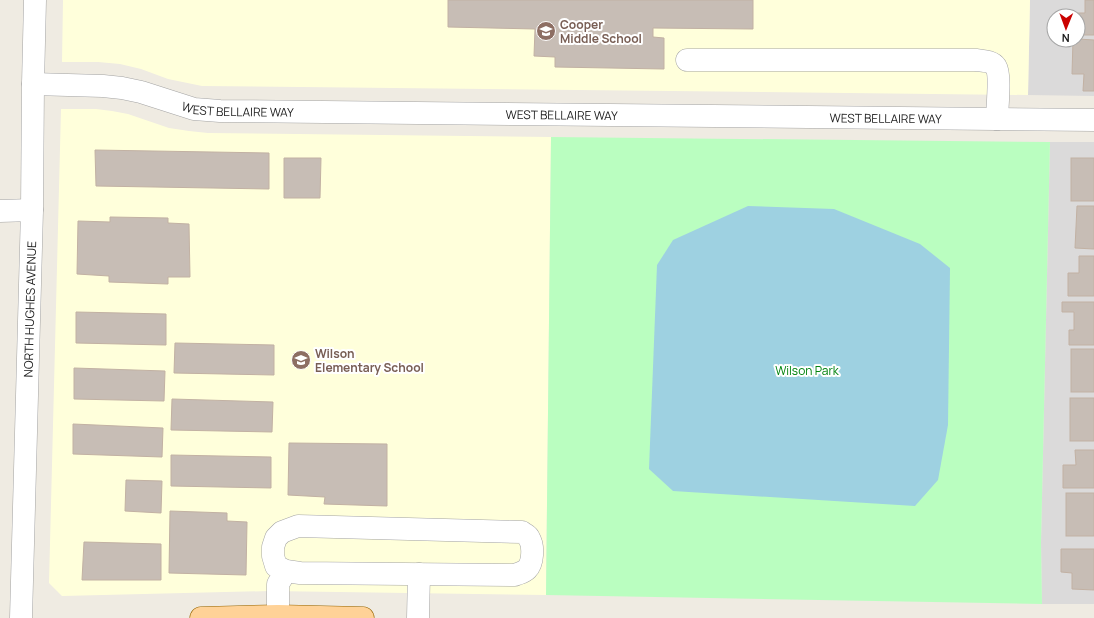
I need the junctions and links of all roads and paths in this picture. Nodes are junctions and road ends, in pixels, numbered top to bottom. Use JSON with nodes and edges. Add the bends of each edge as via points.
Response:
{"nodes":[{"id":1,"x":35,"y":0,"type":"edge"},
{"id":2,"x":687,"y":60,"type":"dead end"},
{"id":3,"x":33,"y":84,"type":"junction"},
{"id":4,"x":997,"y":119,"type":"junction"},
{"id":5,"x":1094,"y":120,"type":"edge"},
{"id":6,"x":32,"y":210,"type":"junction"},
{"id":7,"x":0,"y":211,"type":"edge"},
{"id":8,"x":286,"y":572,"type":"junction"},
{"id":9,"x":420,"y":574,"type":"junction"},
{"id":10,"x":278,"y":616,"type":"junction"},
{"id":11,"x":21,"y":618,"type":"edge"},
{"id":12,"x":201,"y":618,"type":"edge"},
{"id":13,"x":363,"y":618,"type":"edge"},
{"id":14,"x":418,"y":618,"type":"edge"}],
"edges":[{"from":1,"to":3,"type":"street","name":"NORTH HUGHES AVENUE"},
{"from":2,"to":4,"type":"street","via":[[990,62],[996,66],[998,74]]},
{"from":3,"to":4,"type":"street","name":"WEST BELLAIRE WAY","via":[[122,88],[194,109],[220,111]]},
{"from":3,"to":6,"type":"street","name":"NORTH HUGHES AVENUE"},
{"from":4,"to":5,"type":"street","name":"WEST BELLAIRE WAY"},
{"from":6,"to":7,"type":"street"},
{"from":6,"to":11,"type":"street","name":"NORTH HUGHES AVENUE"},
{"from":8,"to":9,"type":"street"},
{"from":8,"to":9,"type":"street","via":[[276,566],[273,547],[276,538],[282,532],[298,526],[522,532],[529,537],[532,545],[528,569],[515,575]]},
{"from":8,"to":10,"type":"street","via":[[278,584]]},
{"from":9,"to":14,"type":"street"},
{"from":10,"to":12,"type":"main road"},
{"from":10,"to":13,"type":"main road"}]}
